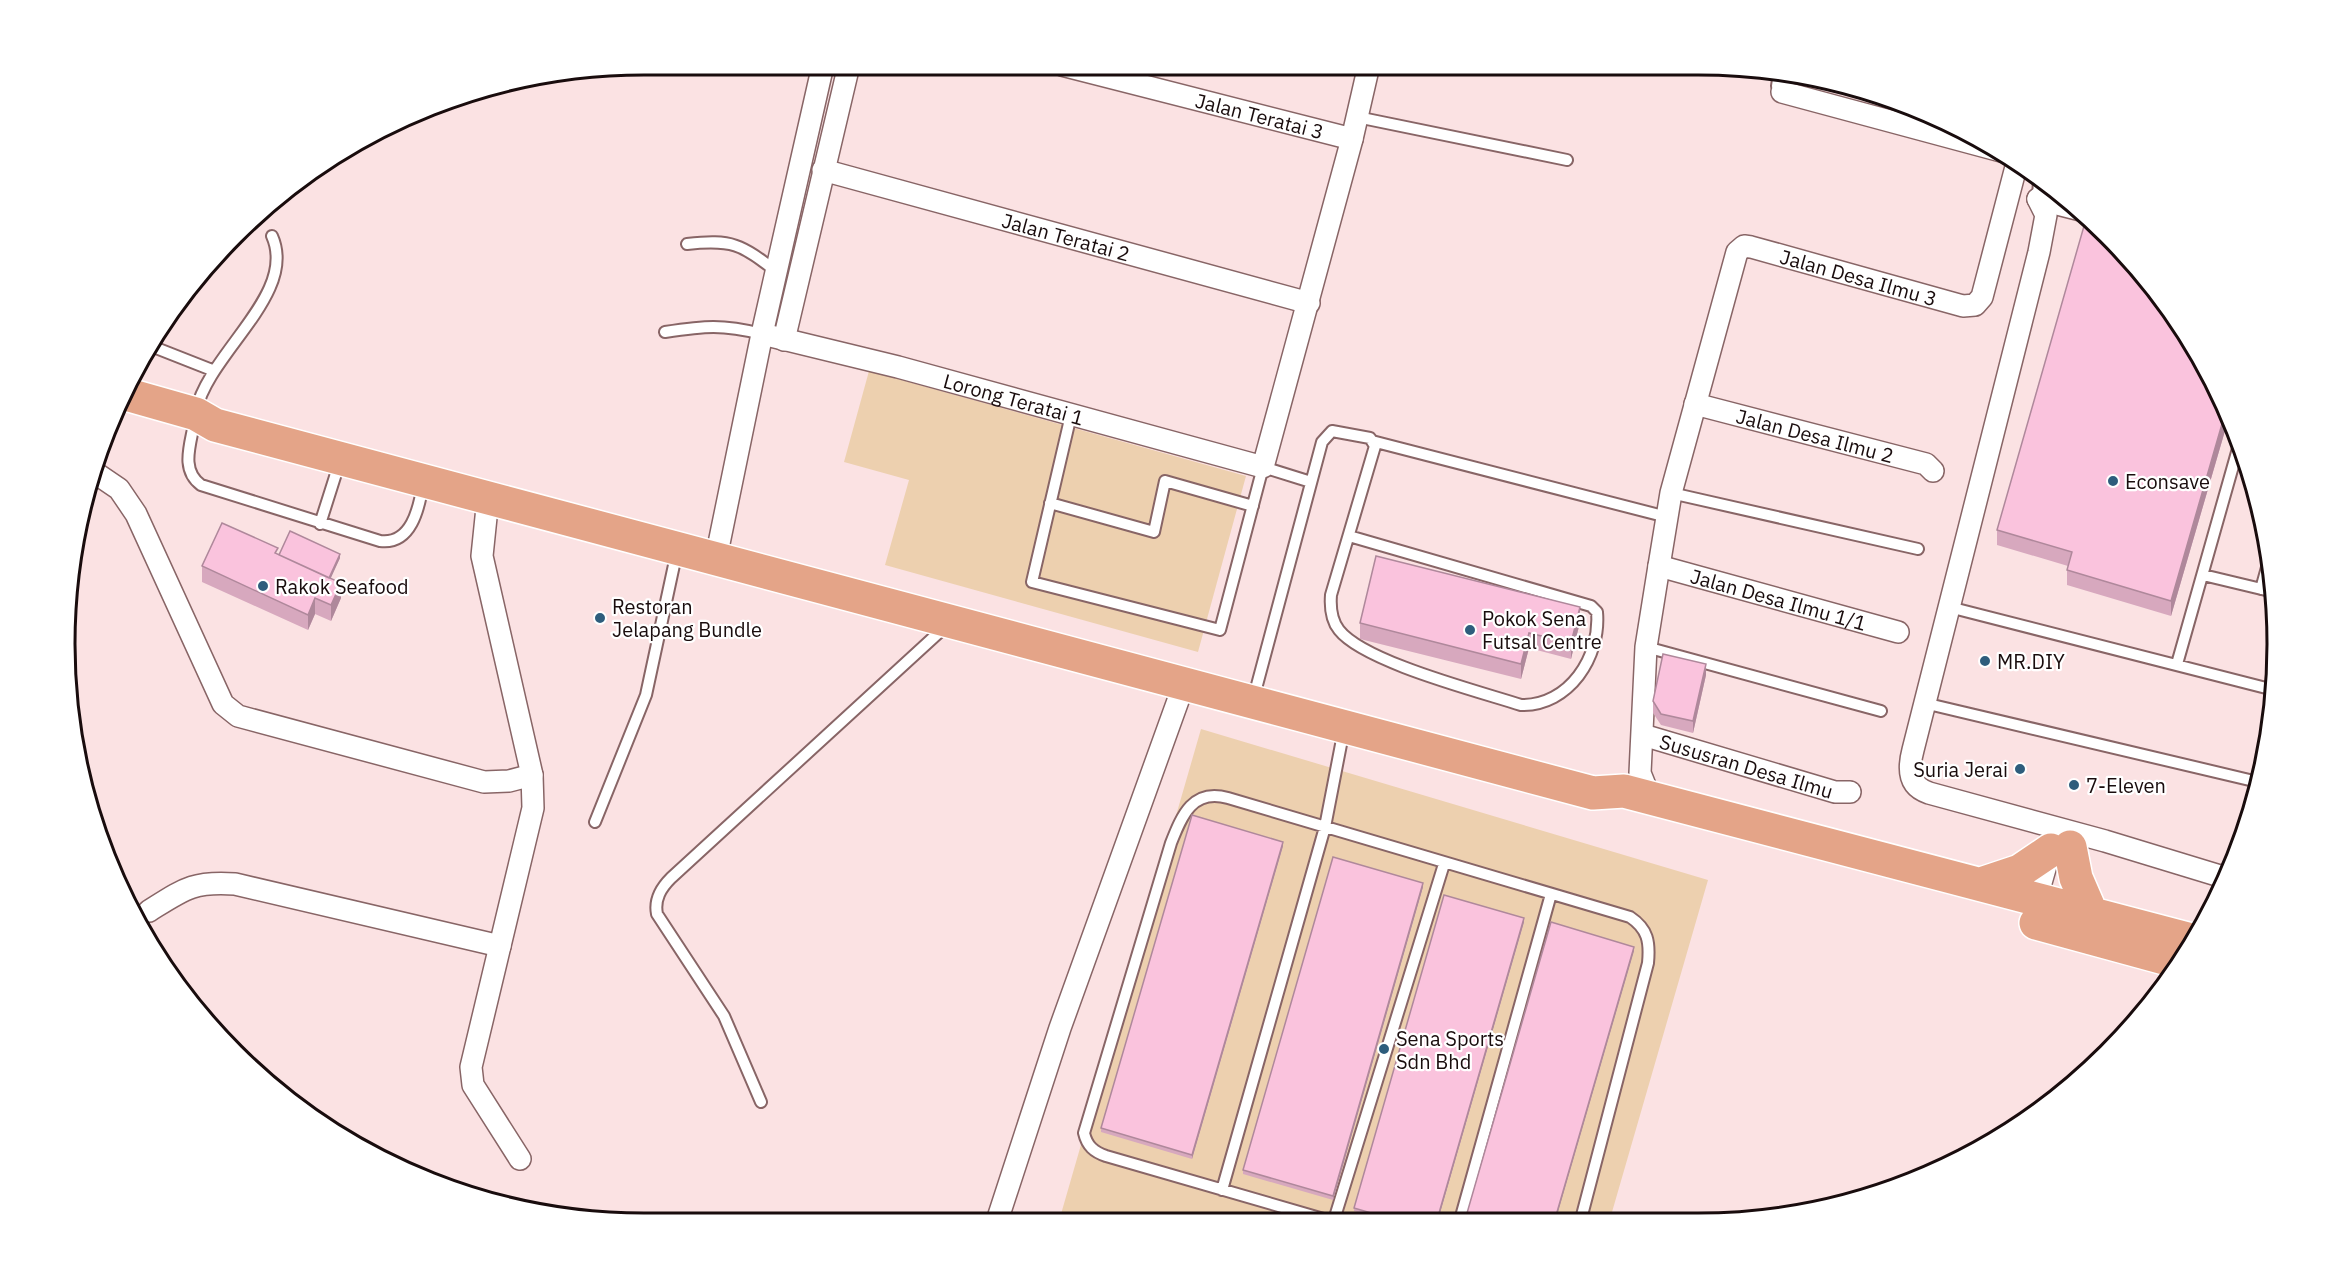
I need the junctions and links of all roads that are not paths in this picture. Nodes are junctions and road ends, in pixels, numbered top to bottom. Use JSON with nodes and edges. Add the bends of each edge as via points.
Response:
{"nodes":[{"id":1,"x":821,"y":75,"type":"edge"},
{"id":2,"x":847,"y":75,"type":"edge"},
{"id":3,"x":1101,"y":75,"type":"edge"},
{"id":4,"x":1367,"y":75,"type":"edge"},
{"id":5,"x":1780,"y":82,"type":"edge"},
{"id":6,"x":1357,"y":117,"type":"junction"},
{"id":7,"x":1352,"y":139,"type":"junction"},
{"id":8,"x":1959,"y":139,"type":"edge"},
{"id":9,"x":1567,"y":160,"type":"dead end"},
{"id":10,"x":823,"y":170,"type":"junction"},
{"id":11,"x":2015,"y":172,"type":"edge"},
{"id":12,"x":2038,"y":189,"type":"edge"},
{"id":13,"x":272,"y":236,"type":"dead end"},
{"id":14,"x":687,"y":244,"type":"dead end"},
{"id":15,"x":777,"y":272,"type":"junction"},
{"id":16,"x":1309,"y":303,"type":"junction"},
{"id":17,"x":665,"y":332,"type":"dead end"},
{"id":18,"x":762,"y":334,"type":"junction"},
{"id":19,"x":784,"y":340,"type":"junction"},
{"id":20,"x":158,"y":349,"type":"edge"},
{"id":21,"x":212,"y":370,"type":"junction"},
{"id":22,"x":132,"y":396,"type":"edge"},
{"id":23,"x":1695,"y":404,"type":"junction"},
{"id":24,"x":125,"y":411,"type":"edge"},
{"id":25,"x":1071,"y":415,"type":"junction"},
{"id":26,"x":201,"y":423,"type":"junction"},
{"id":27,"x":1372,"y":441,"type":"junction"},
{"id":28,"x":2236,"y":457,"type":"edge"},
{"id":29,"x":341,"y":458,"type":"junction"},
{"id":30,"x":1263,"y":467,"type":"junction"},
{"id":31,"x":1933,"y":471,"type":"dead end"},
{"id":32,"x":100,"y":476,"type":"edge"},
{"id":33,"x":424,"y":480,"type":"junction"},
{"id":34,"x":1311,"y":482,"type":"junction"},
{"id":35,"x":1671,"y":493,"type":"junction"},
{"id":36,"x":488,"y":498,"type":"junction"},
{"id":37,"x":1050,"y":503,"type":"junction"},
{"id":38,"x":1253,"y":506,"type":"junction"},
{"id":39,"x":1667,"y":517,"type":"junction"},
{"id":40,"x":320,"y":524,"type":"junction"},
{"id":41,"x":1349,"y":536,"type":"junction"},
{"id":42,"x":678,"y":548,"type":"junction"},
{"id":43,"x":1918,"y":549,"type":"dead end"},
{"id":44,"x":716,"y":558,"type":"junction"},
{"id":45,"x":1659,"y":566,"type":"junction"},
{"id":46,"x":2203,"y":575,"type":"junction"},
{"id":47,"x":2263,"y":581,"type":"edge"},
{"id":48,"x":2261,"y":589,"type":"junction"},
{"id":49,"x":2264,"y":590,"type":"edge"},
{"id":50,"x":1949,"y":607,"type":"junction"},
{"id":51,"x":951,"y":621,"type":"junction"},
{"id":52,"x":1898,"y":632,"type":"dead end"},
{"id":53,"x":1646,"y":647,"type":"junction"},
{"id":54,"x":2178,"y":664,"type":"junction"},
{"id":55,"x":1184,"y":684,"type":"junction"},
{"id":56,"x":2265,"y":688,"type":"edge"},
{"id":57,"x":1253,"y":702,"type":"junction"},
{"id":58,"x":1924,"y":703,"type":"junction"},
{"id":59,"x":1881,"y":711,"type":"dead end"},
{"id":60,"x":1344,"y":726,"type":"junction"},
{"id":61,"x":1643,"y":735,"type":"junction"},
{"id":62,"x":532,"y":775,"type":"junction"},
{"id":63,"x":2250,"y":780,"type":"edge"},
{"id":64,"x":1627,"y":789,"type":"junction"},
{"id":65,"x":1850,"y":792,"type":"dead end"},
{"id":66,"x":2033,"y":821,"type":"junction"},
{"id":67,"x":595,"y":822,"type":"dead end"},
{"id":68,"x":1325,"y":827,"type":"junction"},
{"id":69,"x":2070,"y":845,"type":"junction"},
{"id":70,"x":1444,"y":864,"type":"junction"},
{"id":71,"x":2218,"y":876,"type":"edge"},
{"id":72,"x":1981,"y":884,"type":"junction"},
{"id":73,"x":1551,"y":894,"type":"junction"},
{"id":74,"x":149,"y":911,"type":"dead end"},
{"id":75,"x":2040,"y":912,"type":"junction"},
{"id":76,"x":2092,"y":915,"type":"junction"},
{"id":77,"x":2185,"y":938,"type":"edge"},
{"id":78,"x":500,"y":946,"type":"junction"},
{"id":79,"x":2171,"y":959,"type":"edge"},
{"id":80,"x":760,"y":1102,"type":"dead end"},
{"id":81,"x":520,"y":1159,"type":"dead end"},
{"id":82,"x":1222,"y":1190,"type":"junction"},
{"id":83,"x":1000,"y":1213,"type":"edge"},
{"id":84,"x":1302,"y":1213,"type":"edge"},
{"id":85,"x":1336,"y":1213,"type":"edge"},
{"id":86,"x":1462,"y":1213,"type":"edge"},
{"id":87,"x":1583,"y":1213,"type":"edge"}],
"edges":[{"from":1,"to":15,"type":"street"},
{"from":2,"to":10,"type":"street"},
{"from":3,"to":7,"type":"street","name":"Jalan Teratai 3"},
{"from":4,"to":6,"type":"street"},
{"from":5,"to":8,"type":"street"},
{"from":6,"to":7,"type":"street"},
{"from":6,"to":9,"type":"lane"},
{"from":7,"to":16,"type":"street"},
{"from":10,"to":16,"type":"street","name":"Jalan Teratai 2"},
{"from":10,"to":19,"type":"street"},
{"from":11,"to":23,"type":"street","name":"Jalan Desa Ilmu 3","via":[[1982,297],[1977,303],[1963,306],[1744,246],[1735,257]]},
{"from":12,"to":50,"type":"street","via":[[2046,216],[2041,243]]},
{"from":13,"to":21,"type":"lane","via":[[278,255],[270,292]]},
{"from":14,"to":15,"type":"lane","via":[[735,244]]},
{"from":15,"to":18,"type":"street"},
{"from":16,"to":30,"type":"street"},
{"from":17,"to":18,"type":"lane","via":[[713,325]]},
{"from":18,"to":19,"type":"street","name":"Lorong Teratai 1"},
{"from":18,"to":44,"type":"street"},
{"from":19,"to":25,"type":"street","name":"Lorong Teratai 1"},
{"from":20,"to":21,"type":"lane"},
{"from":21,"to":26,"type":"lane"},
{"from":22,"to":26,"type":"highway"},
{"from":23,"to":31,"type":"street","name":"Jalan Desa Ilmu 2","via":[[1926,464]]},
{"from":23,"to":35,"type":"street"},
{"from":24,"to":26,"type":"highway"},
{"from":25,"to":30,"type":"street","name":"Lorong Teratai 1"},
{"from":25,"to":37,"type":"lane"},
{"from":26,"to":29,"type":"highway"},
{"from":26,"to":40,"type":"lane","via":[[188,455],[189,470],[201,485]]},
{"from":27,"to":34,"type":"lane","via":[[1336,430],[1329,432],[1322,442]]},
{"from":27,"to":39,"type":"lane"},
{"from":27,"to":41,"type":"lane","via":[[1374,452]]},
{"from":28,"to":46,"type":"lane"},
{"from":29,"to":33,"type":"highway"},
{"from":29,"to":40,"type":"lane"},
{"from":30,"to":34,"type":"lane"},
{"from":30,"to":38,"type":"lane"},
{"from":32,"to":62,"type":"street","via":[[119,489],[136,514],[223,704],[238,716],[484,782]]},
{"from":33,"to":36,"type":"highway"},
{"from":33,"to":40,"type":"lane","via":[[419,509],[405,534],[393,542],[380,542]]},
{"from":34,"to":57,"type":"lane"},
{"from":35,"to":39,"type":"street"},
{"from":35,"to":43,"type":"lane"},
{"from":36,"to":42,"type":"highway"},
{"from":36,"to":62,"type":"street","via":[[482,556]]},
{"from":37,"to":38,"type":"lane","via":[[1154,532],[1165,481]]},
{"from":37,"to":38,"type":"lane","via":[[1032,582],[1220,630]]},
{"from":39,"to":45,"type":"street"},
{"from":41,"to":41,"type":"lane","via":[[1330,606],[1338,629],[1360,649],[1521,705],[1552,698],[1586,669],[1598,623],[1598,612],[1591,606]]},
{"from":42,"to":44,"type":"highway"},
{"from":42,"to":67,"type":"lane","via":[[646,695]]},
{"from":44,"to":51,"type":"highway"},
{"from":45,"to":52,"type":"street","name":"Jalan Desa Ilmu 1/1"},
{"from":45,"to":53,"type":"street"},
{"from":46,"to":48,"type":"lane"},
{"from":46,"to":54,"type":"lane"},
{"from":47,"to":48,"type":"lane"},
{"from":48,"to":49,"type":"lane"},
{"from":50,"to":54,"type":"lane"},
{"from":50,"to":58,"type":"street"},
{"from":51,"to":55,"type":"highway"},
{"from":51,"to":80,"type":"lane","via":[[671,878],[656,902],[657,914],[724,1016]]},
{"from":53,"to":59,"type":"lane"},
{"from":53,"to":61,"type":"street"},
{"from":54,"to":56,"type":"lane"},
{"from":55,"to":57,"type":"highway"},
{"from":55,"to":83,"type":"street","via":[[1060,1028]]},
{"from":57,"to":60,"type":"highway"},
{"from":58,"to":63,"type":"lane"},
{"from":58,"to":66,"type":"street","via":[[1908,767],[1917,786],[1929,793]]},
{"from":60,"to":64,"type":"highway"},
{"from":60,"to":68,"type":"lane"},
{"from":61,"to":64,"type":"street"},
{"from":61,"to":65,"type":"street","name":"Sususran Desa Ilmu","via":[[1835,792]]},
{"from":62,"to":78,"type":"street","via":[[533,808]]},
{"from":64,"to":72,"type":"highway"},
{"from":64,"to":75,"type":"highway","via":[[1612,808]]},
{"from":66,"to":69,"type":"street"},
{"from":66,"to":69,"type":"street"},
{"from":68,"to":70,"type":"lane"},
{"from":68,"to":82,"type":"lane"},
{"from":68,"to":82,"type":"lane","via":[[1214,794],[1191,806],[1171,843],[1084,1133],[1086,1142],[1098,1153]]},
{"from":69,"to":71,"type":"street"},
{"from":69,"to":72,"type":"highway","via":[[2020,871]]},
{"from":69,"to":75,"type":"street"},
{"from":69,"to":76,"type":"highway","via":[[2076,878]]},
{"from":70,"to":73,"type":"lane"},
{"from":70,"to":85,"type":"lane"},
{"from":72,"to":75,"type":"highway"},
{"from":73,"to":86,"type":"lane"},
{"from":73,"to":87,"type":"lane","via":[[1630,917],[1642,925],[1650,946]]},
{"from":74,"to":78,"type":"street","via":[[187,887],[207,882],[235,884]]},
{"from":75,"to":76,"type":"highway"},
{"from":75,"to":79,"type":"highway"},
{"from":76,"to":77,"type":"highway"},
{"from":78,"to":81,"type":"street","via":[[471,1067],[473,1085]]},
{"from":82,"to":84,"type":"lane"}]}
